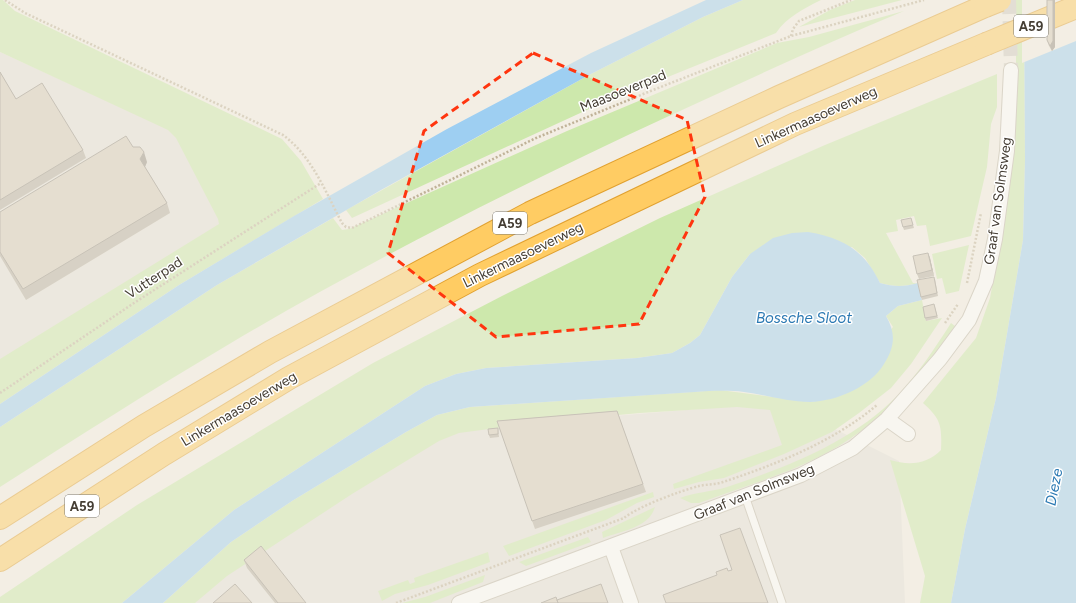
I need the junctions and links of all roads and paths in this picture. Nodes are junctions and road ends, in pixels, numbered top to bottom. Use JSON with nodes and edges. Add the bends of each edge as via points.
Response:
{"nodes":[{"id":1,"x":5,"y":0,"type":"edge"},
{"id":2,"x":851,"y":0,"type":"edge"},
{"id":3,"x":924,"y":0,"type":"edge"},
{"id":4,"x":993,"y":3,"type":"edge"},
{"id":5,"x":1076,"y":7,"type":"edge"},
{"id":6,"x":791,"y":36,"type":"junction"},
{"id":7,"x":1011,"y":70,"type":"tunnel mouth"},
{"id":8,"x":321,"y":183,"type":"junction"},
{"id":9,"x":983,"y":206,"type":"dead end"},
{"id":10,"x":966,"y":285,"type":"dead end"},
{"id":11,"x":960,"y":300,"type":"dead end"},
{"id":12,"x":942,"y":329,"type":"dead end"},
{"id":13,"x":0,"y":393,"type":"edge"},
{"id":14,"x":878,"y":404,"type":"dead end"},
{"id":15,"x":887,"y":419,"type":"junction"},
{"id":16,"x":908,"y":434,"type":"dead end"},
{"id":17,"x":745,"y":496,"type":"junction"},
{"id":18,"x":0,"y":518,"type":"edge"},
{"id":19,"x":612,"y":547,"type":"junction"},
{"id":20,"x":0,"y":560,"type":"edge"},
{"id":21,"x":396,"y":603,"type":"edge"},
{"id":22,"x":459,"y":603,"type":"edge"},
{"id":23,"x":631,"y":603,"type":"edge"},
{"id":24,"x":782,"y":603,"type":"edge"}],
"edges":[{"from":1,"to":8,"type":"path","via":[[25,12],[283,135],[295,144]]},
{"from":2,"to":6,"type":"path","via":[[799,21]]},
{"from":3,"to":6,"type":"path","name":"Maasoeverpad"},
{"from":4,"to":18,"type":"highway","number":"A59","via":[[779,97],[530,213],[270,352],[144,426]]},
{"from":5,"to":20,"type":"highway","name":"Linkermaasoeverweg","number":"A59","bridge":true,"via":[[795,124],[480,275],[289,378],[164,454]]},
{"from":6,"to":8,"type":"path","name":"Maasoeverpad","via":[[536,138],[352,228],[342,223]]},
{"from":7,"to":15,"type":"street","name":"Graaf van Solmsweg","via":[[1007,151],[996,239],[986,281],[969,320],[940,359]]},
{"from":8,"to":13,"type":"path","name":"Vutterpad"},
{"from":9,"to":10,"type":"path"},
{"from":11,"to":12,"type":"path"},
{"from":14,"to":21,"type":"path","via":[[861,418],[800,453],[721,483],[700,486],[633,510],[624,518]]},
{"from":15,"to":16,"type":"street"},
{"from":15,"to":17,"type":"street","name":"Graaf van Solmsweg","via":[[853,448],[801,475]]},
{"from":17,"to":19,"type":"street","name":"Graaf van Solmsweg"},
{"from":17,"to":24,"type":"lane"},
{"from":19,"to":22,"type":"street","name":"Graaf van Solmsweg"},
{"from":19,"to":23,"type":"street"}]}
